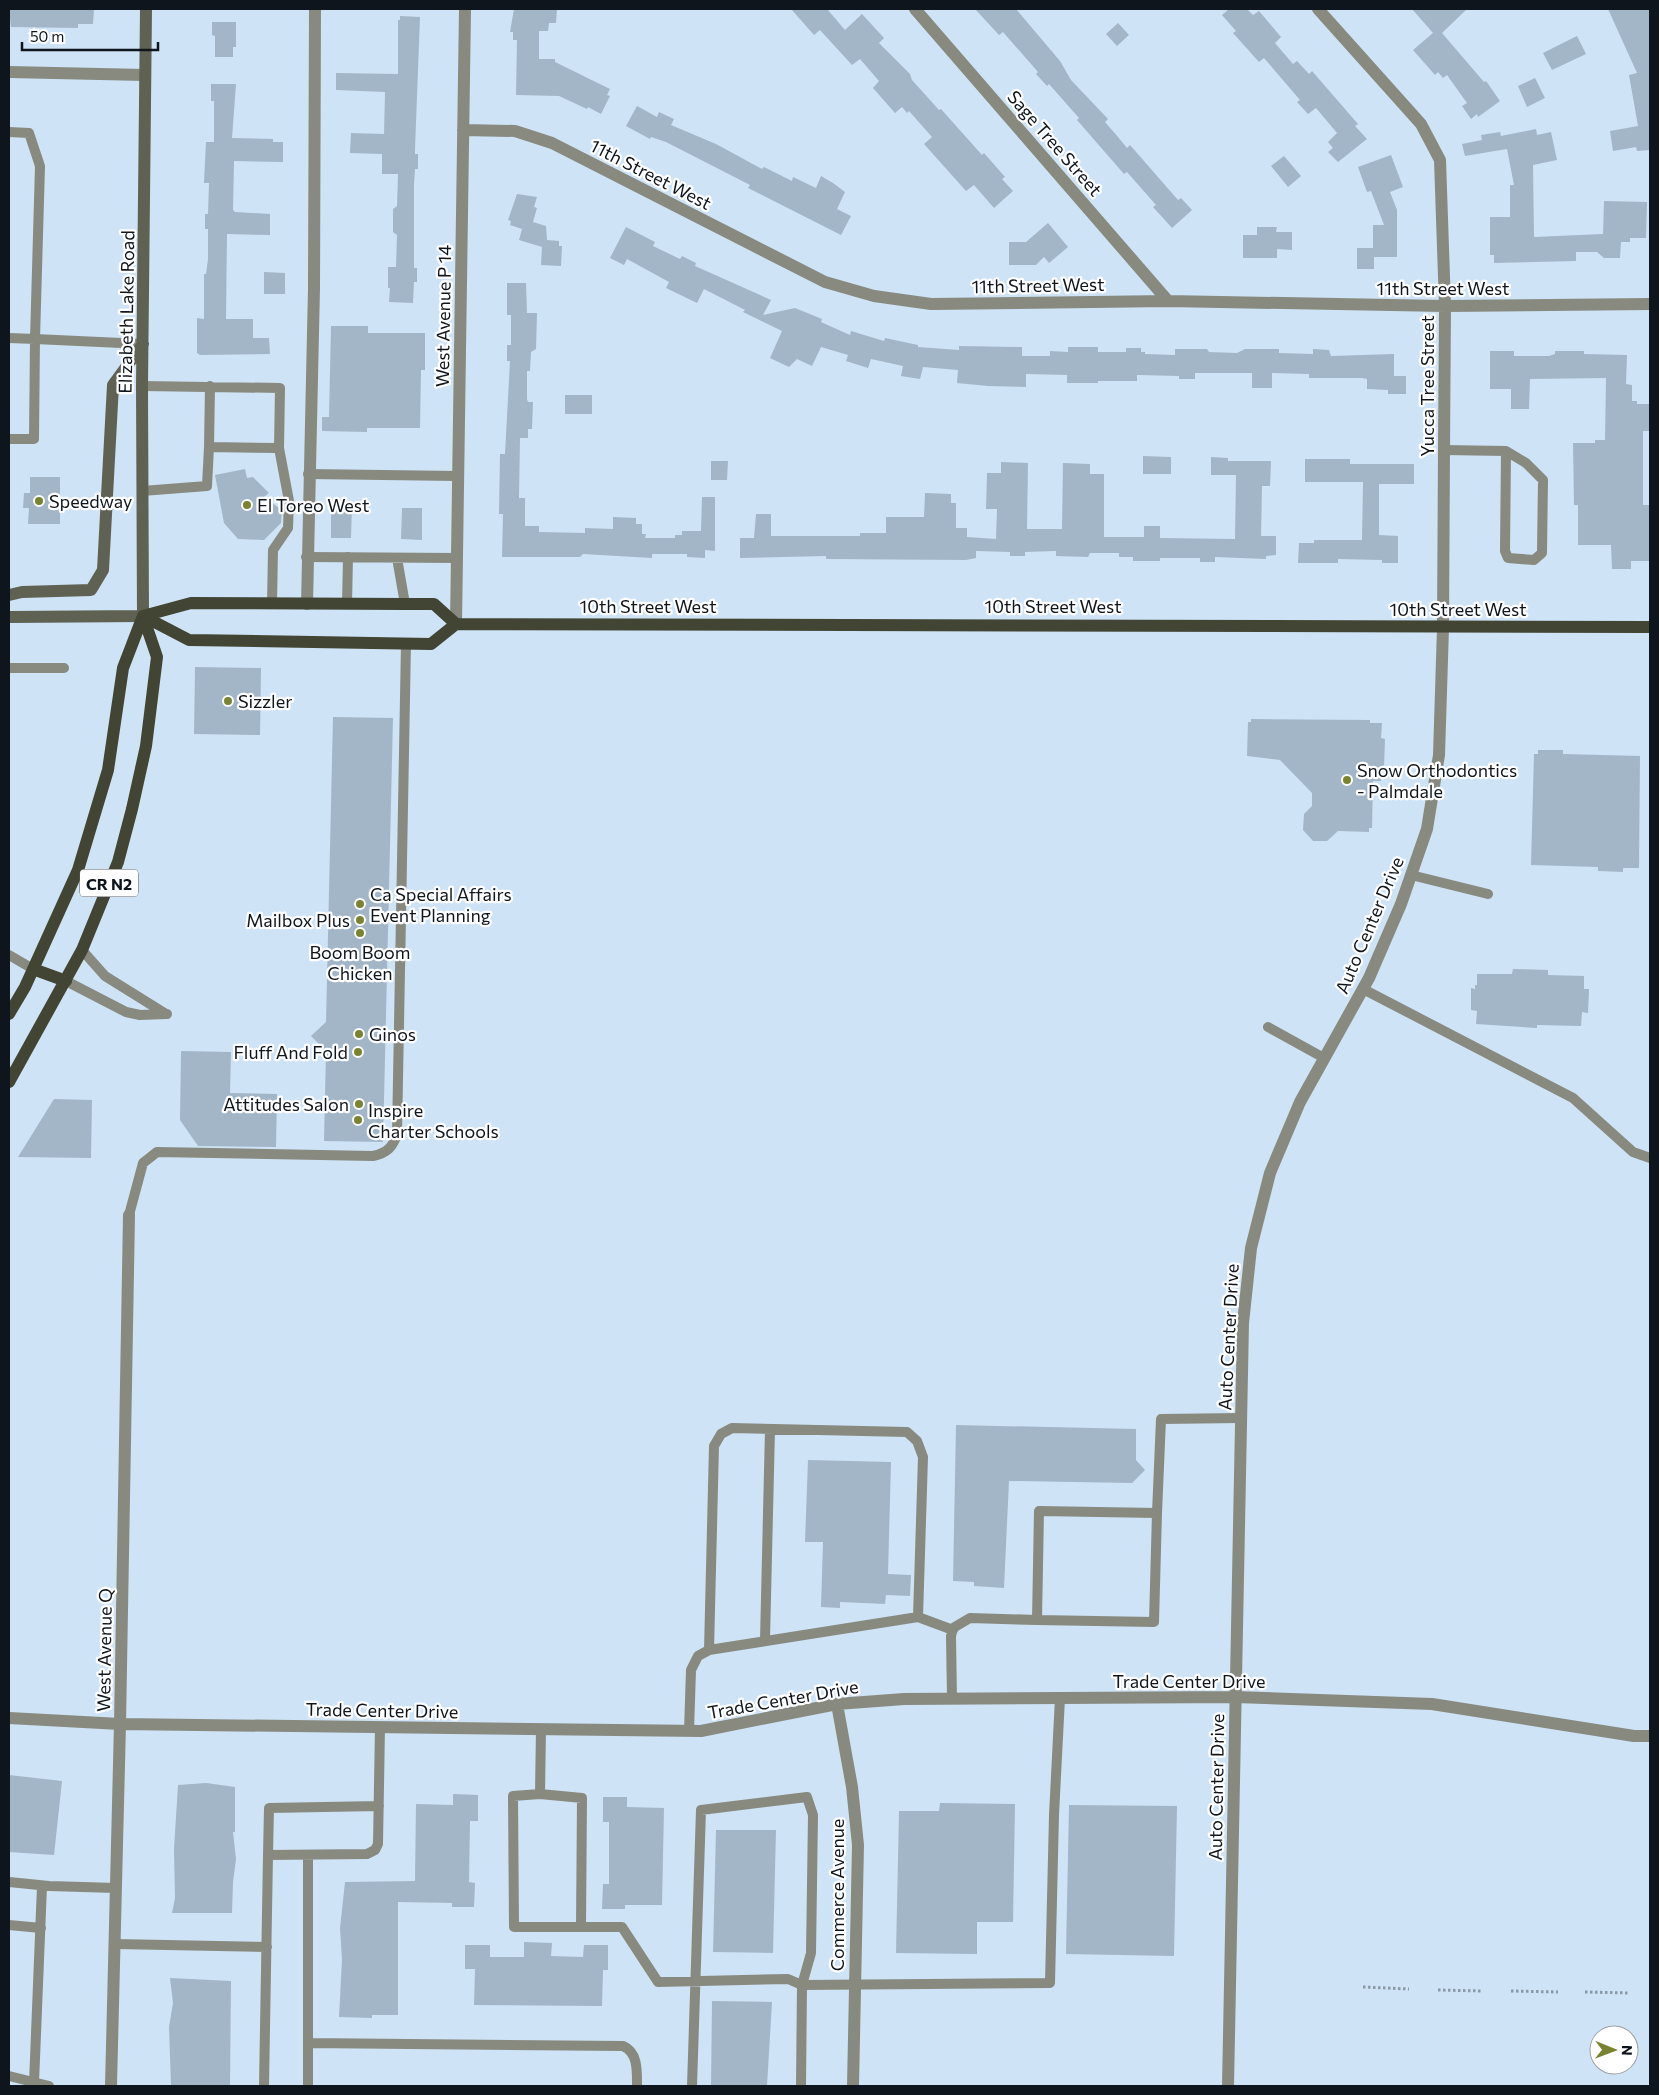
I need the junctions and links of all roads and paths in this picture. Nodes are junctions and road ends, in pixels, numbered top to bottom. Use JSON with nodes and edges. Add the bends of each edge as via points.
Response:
{"nodes":[{"id":1,"x":146,"y":9,"type":"edge"},
{"id":2,"x":315,"y":9,"type":"edge"},
{"id":3,"x":465,"y":9,"type":"edge"},
{"id":4,"x":915,"y":9,"type":"edge"},
{"id":5,"x":1318,"y":9,"type":"edge"},
{"id":6,"x":9,"y":72,"type":"edge"},
{"id":7,"x":145,"y":75,"type":"junction"},
{"id":8,"x":464,"y":130,"type":"junction"},
{"id":9,"x":9,"y":132,"type":"edge"},
{"id":10,"x":1168,"y":301,"type":"junction"},
{"id":11,"x":1650,"y":304,"type":"edge"},
{"id":12,"x":1444,"y":306,"type":"junction"},
{"id":13,"x":9,"y":338,"type":"edge"},
{"id":14,"x":35,"y":339,"type":"junction"},
{"id":15,"x":143,"y":344,"type":"junction"},
{"id":16,"x":142,"y":386,"type":"junction"},
{"id":17,"x":210,"y":386,"type":"junction"},
{"id":18,"x":9,"y":439,"type":"edge"},
{"id":19,"x":209,"y":447,"type":"junction"},
{"id":20,"x":279,"y":448,"type":"junction"},
{"id":21,"x":1444,"y":450,"type":"junction"},
{"id":22,"x":1506,"y":451,"type":"junction"},
{"id":23,"x":308,"y":474,"type":"junction"},
{"id":24,"x":457,"y":476,"type":"junction"},
{"id":25,"x":142,"y":491,"type":"junction"},
{"id":26,"x":306,"y":556,"type":"junction"},
{"id":27,"x":348,"y":557,"type":"junction"},
{"id":28,"x":397,"y":558,"type":"junction"},
{"id":29,"x":456,"y":558,"type":"junction"},
{"id":30,"x":9,"y":595,"type":"edge"},
{"id":31,"x":272,"y":604,"type":"junction"},
{"id":32,"x":307,"y":604,"type":"junction"},
{"id":33,"x":348,"y":604,"type":"junction"},
{"id":34,"x":405,"y":604,"type":"junction"},
{"id":35,"x":9,"y":616,"type":"edge"},
{"id":36,"x":143,"y":616,"type":"junction"},
{"id":37,"x":456,"y":624,"type":"junction"},
{"id":38,"x":1650,"y":627,"type":"edge"},
{"id":39,"x":1444,"y":628,"type":"junction"},
{"id":40,"x":406,"y":643,"type":"junction"},
{"id":41,"x":9,"y":668,"type":"edge"},
{"id":42,"x":64,"y":668,"type":"dead end"},
{"id":43,"x":1411,"y":875,"type":"junction"},
{"id":44,"x":1488,"y":894,"type":"dead end"},
{"id":45,"x":82,"y":950,"type":"junction"},
{"id":46,"x":9,"y":955,"type":"edge"},
{"id":47,"x":33,"y":969,"type":"junction"},
{"id":48,"x":66,"y":981,"type":"junction"},
{"id":49,"x":1363,"y":989,"type":"junction"},
{"id":50,"x":9,"y":1014,"type":"edge"},
{"id":51,"x":1268,"y":1027,"type":"dead end"},
{"id":52,"x":1324,"y":1058,"type":"junction"},
{"id":53,"x":9,"y":1082,"type":"edge"},
{"id":54,"x":1650,"y":1158,"type":"edge"},
{"id":55,"x":129,"y":1215,"type":"joint"},
{"id":56,"x":1241,"y":1418,"type":"junction"},
{"id":57,"x":770,"y":1429,"type":"junction"},
{"id":58,"x":1157,"y":1513,"type":"junction"},
{"id":59,"x":918,"y":1617,"type":"junction"},
{"id":60,"x":1037,"y":1620,"type":"junction"},
{"id":61,"x":953,"y":1630,"type":"junction"},
{"id":62,"x":765,"y":1640,"type":"junction"},
{"id":63,"x":709,"y":1650,"type":"junction"},
{"id":64,"x":1060,"y":1698,"type":"junction"},
{"id":65,"x":1235,"y":1698,"type":"junction"},
{"id":66,"x":952,"y":1699,"type":"junction"},
{"id":67,"x":837,"y":1704,"type":"junction"},
{"id":68,"x":9,"y":1718,"type":"edge"},
{"id":69,"x":120,"y":1724,"type":"junction"},
{"id":70,"x":380,"y":1727,"type":"junction"},
{"id":71,"x":542,"y":1729,"type":"junction"},
{"id":72,"x":689,"y":1731,"type":"junction"},
{"id":73,"x":1650,"y":1736,"type":"edge"},
{"id":74,"x":540,"y":1794,"type":"junction"},
{"id":75,"x":379,"y":1806,"type":"junction"},
{"id":76,"x":308,"y":1855,"type":"junction"},
{"id":77,"x":268,"y":1856,"type":"junction"},
{"id":78,"x":9,"y":1882,"type":"edge"},
{"id":79,"x":42,"y":1886,"type":"junction"},
{"id":80,"x":116,"y":1888,"type":"junction"},
{"id":81,"x":9,"y":1925,"type":"edge"},
{"id":82,"x":581,"y":1927,"type":"junction"},
{"id":83,"x":41,"y":1928,"type":"junction"},
{"id":84,"x":115,"y":1944,"type":"junction"},
{"id":85,"x":266,"y":1947,"type":"junction"},
{"id":86,"x":695,"y":1981,"type":"junction"},
{"id":87,"x":802,"y":1985,"type":"junction"},
{"id":88,"x":855,"y":1986,"type":"junction"},
{"id":89,"x":1364,"y":1987,"type":"dead end"},
{"id":90,"x":1409,"y":1989,"type":"dead end"},
{"id":91,"x":1438,"y":1990,"type":"dead end"},
{"id":92,"x":1482,"y":1991,"type":"dead end"},
{"id":93,"x":1511,"y":1991,"type":"dead end"},
{"id":94,"x":1558,"y":1992,"type":"dead end"},
{"id":95,"x":1585,"y":1992,"type":"dead end"},
{"id":96,"x":1629,"y":1992,"type":"dead end"},
{"id":97,"x":308,"y":2043,"type":"junction"},
{"id":98,"x":9,"y":2076,"type":"edge"},
{"id":99,"x":34,"y":2083,"type":"junction"},
{"id":100,"x":49,"y":2086,"type":"edge"},
{"id":101,"x":111,"y":2086,"type":"edge"},
{"id":102,"x":264,"y":2086,"type":"edge"},
{"id":103,"x":308,"y":2086,"type":"edge"},
{"id":104,"x":637,"y":2086,"type":"edge"},
{"id":105,"x":692,"y":2086,"type":"edge"},
{"id":106,"x":801,"y":2086,"type":"edge"},
{"id":107,"x":853,"y":2086,"type":"edge"},
{"id":108,"x":1228,"y":2086,"type":"edge"}],
"edges":[{"from":1,"to":7,"type":"main road","name":"Elizabeth Lake Road","number":"CR N2"},
{"from":2,"to":23,"type":"street","via":[[314,288]]},
{"from":3,"to":8,"type":"street","name":"West Avenue P 14"},
{"from":4,"to":10,"type":"street","name":"Sage Tree Street"},
{"from":5,"to":12,"type":"street","name":"Yucca Tree Street","via":[[1421,124],[1440,160]]},
{"from":6,"to":7,"type":"street"},
{"from":7,"to":15,"type":"main road","name":"Elizabeth Lake Road","number":"CR N2"},
{"from":8,"to":10,"type":"street","name":"11th Street West","via":[[516,131],[552,143],[825,282],[874,296],[931,304]]},
{"from":8,"to":24,"type":"street","name":"West Avenue P 14"},
{"from":9,"to":14,"type":"lane","via":[[29,133],[40,166]]},
{"from":10,"to":12,"type":"street","name":"11th Street West"},
{"from":11,"to":12,"type":"street","name":"11th Street West"},
{"from":12,"to":21,"type":"street","name":"Yucca Tree Street"},
{"from":13,"to":14,"type":"lane"},
{"from":14,"to":15,"type":"lane"},
{"from":14,"to":18,"type":"lane","via":[[34,440]]},
{"from":15,"to":16,"type":"main road","name":"Elizabeth Lake Road","number":"CR N2"},
{"from":15,"to":30,"type":"main road","via":[[113,385],[103,570],[91,590]]},
{"from":16,"to":17,"type":"lane"},
{"from":16,"to":25,"type":"main road","name":"Elizabeth Lake Road","number":"CR N2"},
{"from":17,"to":19,"type":"lane"},
{"from":17,"to":20,"type":"lane","via":[[280,388]]},
{"from":19,"to":20,"type":"lane"},
{"from":19,"to":25,"type":"lane","via":[[207,486]]},
{"from":20,"to":31,"type":"lane","via":[[289,502],[288,528],[273,550]]},
{"from":21,"to":22,"type":"lane"},
{"from":21,"to":39,"type":"street","name":"Yucca Tree Street"},
{"from":22,"to":22,"type":"lane","via":[[1526,463],[1543,480],[1542,553],[1534,560],[1514,560],[1505,552]]},
{"from":23,"to":24,"type":"lane"},
{"from":23,"to":26,"type":"street"},
{"from":24,"to":29,"type":"street","name":"West Avenue P 14"},
{"from":25,"to":36,"type":"main road","name":"Elizabeth Lake Road","number":"CR N2"},
{"from":26,"to":27,"type":"lane"},
{"from":26,"to":32,"type":"street"},
{"from":27,"to":28,"type":"lane"},
{"from":27,"to":33,"type":"lane"},
{"from":28,"to":29,"type":"lane"},
{"from":28,"to":34,"type":"lane"},
{"from":29,"to":37,"type":"street","name":"West Avenue P 14"},
{"from":31,"to":32,"type":"main road"},
{"from":31,"to":36,"type":"main road","via":[[191,603]]},
{"from":32,"to":33,"type":"main road"},
{"from":33,"to":34,"type":"main road"},
{"from":34,"to":37,"type":"main road","via":[[434,604]]},
{"from":35,"to":36,"type":"main road"},
{"from":36,"to":40,"type":"main road","via":[[189,640]]},
{"from":36,"to":45,"type":"main road","number":"CR N2","via":[[157,657],[146,746],[118,862]]},
{"from":36,"to":47,"type":"main road","number":"CR N2","via":[[123,668],[108,770],[94,821],[78,870]]},
{"from":37,"to":39,"type":"main road","name":"10th Street West"},
{"from":37,"to":40,"type":"main road","via":[[432,644]]},
{"from":38,"to":39,"type":"main road","name":"10th Street West"},
{"from":39,"to":43,"type":"street","name":"Auto Center Drive","via":[[1439,755],[1427,829]]},
{"from":40,"to":55,"type":"lane","via":[[397,1124],[394,1142],[384,1154],[373,1156],[157,1152],[143,1163]]},
{"from":41,"to":42,"type":"lane"},
{"from":43,"to":44,"type":"lane"},
{"from":43,"to":49,"type":"street","name":"Auto Center Drive"},
{"from":45,"to":48,"type":"main road","number":"CR N2"},
{"from":45,"to":48,"type":"lane","via":[[105,976],[167,1014],[126,1012]]},
{"from":46,"to":47,"type":"lane"},
{"from":47,"to":48,"type":"main road"},
{"from":47,"to":50,"type":"main road","number":"CR N2"},
{"from":48,"to":53,"type":"main road","number":"CR N2"},
{"from":49,"to":52,"type":"street","name":"Auto Center Drive"},
{"from":49,"to":54,"type":"lane","via":[[1573,1098],[1633,1152]]},
{"from":51,"to":52,"type":"lane"},
{"from":52,"to":56,"type":"street","name":"Auto Center Drive","via":[[1300,1102],[1270,1173],[1250,1248],[1243,1323]]},
{"from":55,"to":69,"type":"street","name":"West Avenue Q"},
{"from":56,"to":58,"type":"lane","via":[[1161,1419]]},
{"from":56,"to":65,"type":"street","name":"Auto Center Drive"},
{"from":57,"to":59,"type":"lane","via":[[907,1432],[917,1441],[923,1457]]},
{"from":57,"to":62,"type":"lane"},
{"from":57,"to":63,"type":"lane","via":[[732,1428],[722,1434],[714,1446]]},
{"from":58,"to":60,"type":"lane","via":[[1154,1622]]},
{"from":58,"to":60,"type":"lane","via":[[1039,1511]]},
{"from":59,"to":61,"type":"lane"},
{"from":59,"to":62,"type":"lane"},
{"from":60,"to":61,"type":"lane","via":[[970,1618]]},
{"from":61,"to":66,"type":"lane"},
{"from":62,"to":63,"type":"lane"},
{"from":63,"to":72,"type":"lane","via":[[698,1656],[691,1670]]},
{"from":64,"to":65,"type":"street","name":"Trade Center Drive"},
{"from":64,"to":66,"type":"street","name":"Trade Center Drive"},
{"from":64,"to":88,"type":"lane","via":[[1050,1983]]},
{"from":65,"to":73,"type":"street","name":"Trade Center Drive","via":[[1432,1704]]},
{"from":65,"to":108,"type":"street","name":"Auto Center Drive"},
{"from":66,"to":67,"type":"street","name":"Trade Center Drive"},
{"from":67,"to":72,"type":"street","name":"Trade Center Drive"},
{"from":67,"to":88,"type":"street","name":"Commerce Avenue","via":[[852,1787],[858,1846]]},
{"from":68,"to":69,"type":"street","name":"Trade Center Drive"},
{"from":69,"to":70,"type":"street","name":"Trade Center Drive"},
{"from":69,"to":80,"type":"street","name":"West Avenue Q"},
{"from":70,"to":71,"type":"street","name":"Trade Center Drive"},
{"from":70,"to":75,"type":"lane"},
{"from":71,"to":72,"type":"street","name":"Trade Center Drive"},
{"from":71,"to":74,"type":"lane"},
{"from":74,"to":82,"type":"lane","via":[[582,1798]]},
{"from":74,"to":82,"type":"lane","via":[[513,1796],[514,1927]]},
{"from":75,"to":76,"type":"lane","via":[[375,1850],[367,1854]]},
{"from":75,"to":77,"type":"lane","via":[[269,1808]]},
{"from":76,"to":77,"type":"lane"},
{"from":76,"to":97,"type":"lane"},
{"from":77,"to":85,"type":"lane"},
{"from":78,"to":79,"type":"lane"},
{"from":79,"to":80,"type":"lane"},
{"from":79,"to":83,"type":"lane"},
{"from":80,"to":84,"type":"street","name":"West Avenue Q"},
{"from":81,"to":83,"type":"lane"},
{"from":82,"to":86,"type":"lane","via":[[622,1927],[658,1982]]},
{"from":83,"to":99,"type":"lane"},
{"from":84,"to":85,"type":"lane"},
{"from":84,"to":101,"type":"street","name":"West Avenue Q"},
{"from":85,"to":102,"type":"lane"},
{"from":86,"to":87,"type":"lane","via":[[788,1979]]},
{"from":86,"to":87,"type":"lane","via":[[701,1810],[806,1796],[813,1815],[811,1953]]},
{"from":86,"to":105,"type":"lane"},
{"from":87,"to":88,"type":"lane"},
{"from":87,"to":106,"type":"lane"},
{"from":88,"to":107,"type":"street","name":"Commerce Avenue"},
{"from":89,"to":90,"type":"path"},
{"from":91,"to":92,"type":"path"},
{"from":93,"to":94,"type":"path"},
{"from":95,"to":96,"type":"path"},
{"from":97,"to":103,"type":"lane"},
{"from":97,"to":104,"type":"lane","via":[[623,2046],[635,2056]]},
{"from":98,"to":99,"type":"lane"},
{"from":99,"to":100,"type":"lane"}]}
